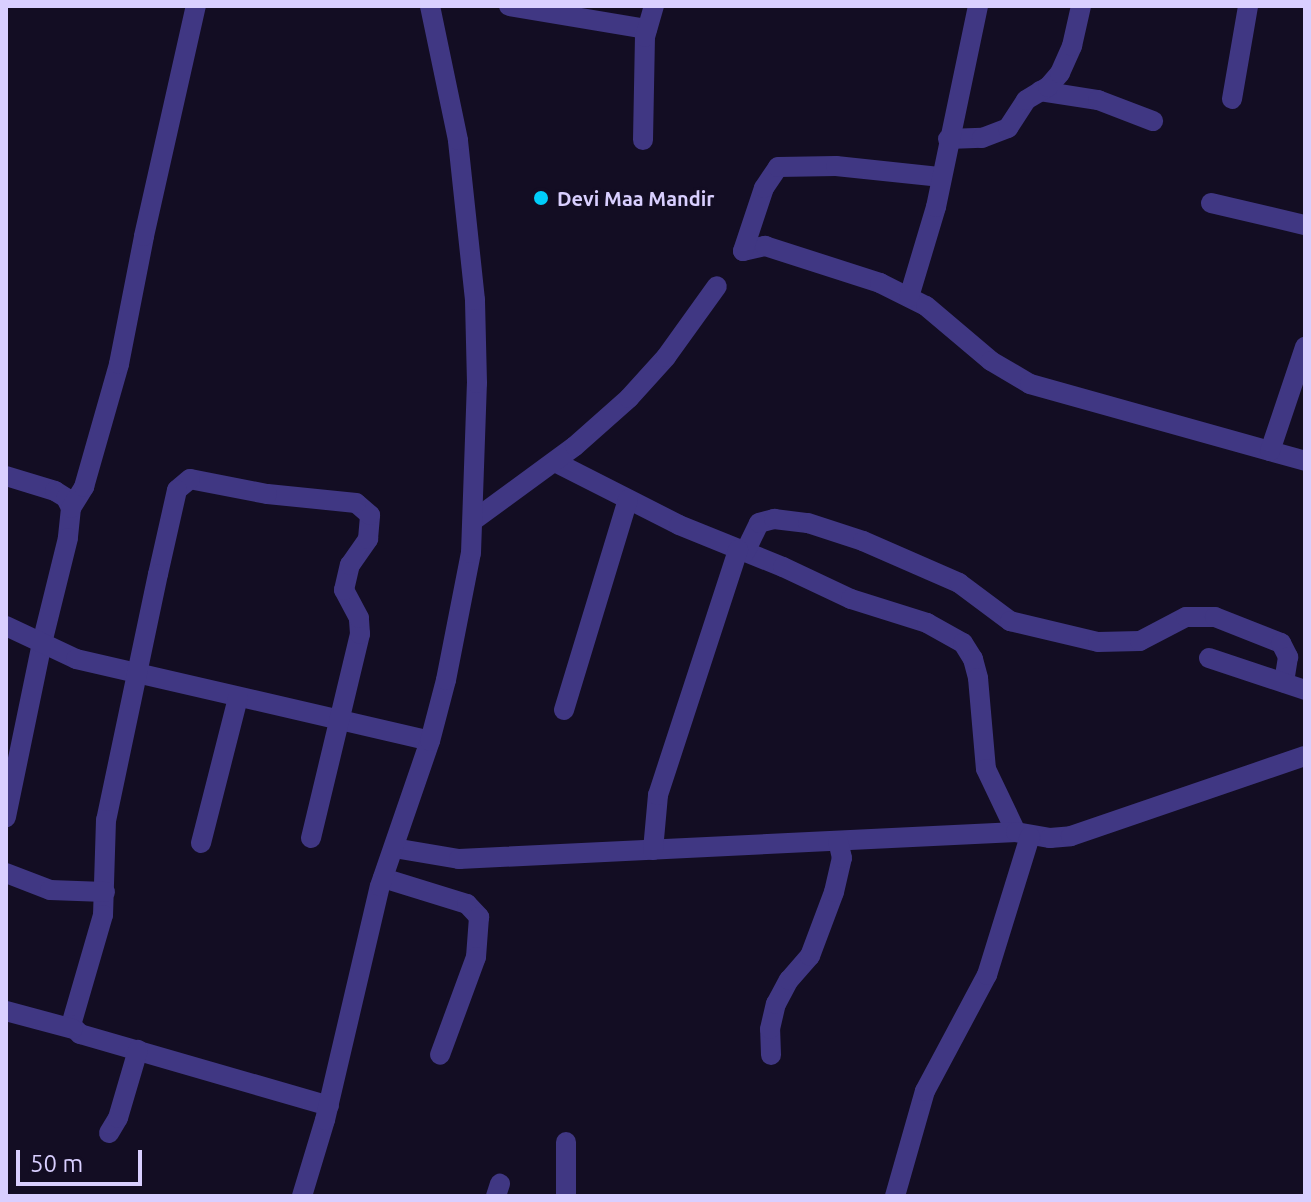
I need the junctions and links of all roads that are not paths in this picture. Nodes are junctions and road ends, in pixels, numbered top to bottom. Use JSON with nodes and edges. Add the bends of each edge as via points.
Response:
{"nodes":[{"id":1,"x":196,"y":6,"type":"edge"},
{"id":2,"x":430,"y":6,"type":"edge"},
{"id":3,"x":509,"y":6,"type":"edge"},
{"id":4,"x":654,"y":6,"type":"edge"},
{"id":5,"x":978,"y":6,"type":"edge"},
{"id":6,"x":1081,"y":6,"type":"edge"},
{"id":7,"x":1248,"y":6,"type":"edge"},
{"id":8,"x":647,"y":29,"type":"junction"},
{"id":9,"x":1040,"y":91,"type":"junction"},
{"id":10,"x":1232,"y":99,"type":"dead end"},
{"id":11,"x":1153,"y":121,"type":"dead end"},
{"id":12,"x":948,"y":139,"type":"junction"},
{"id":13,"x":643,"y":140,"type":"dead end"},
{"id":14,"x":941,"y":177,"type":"junction"},
{"id":15,"x":1211,"y":203,"type":"dead end"},
{"id":16,"x":1305,"y":225,"type":"edge"},
{"id":17,"x":717,"y":286,"type":"dead end"},
{"id":18,"x":909,"y":297,"type":"junction"},
{"id":19,"x":1305,"y":347,"type":"edge"},
{"id":20,"x":1270,"y":451,"type":"junction"},
{"id":21,"x":1305,"y":461,"type":"edge"},
{"id":22,"x":555,"y":462,"type":"junction"},
{"id":23,"x":6,"y":476,"type":"edge"},
{"id":24,"x":628,"y":499,"type":"junction"},
{"id":25,"x":71,"y":508,"type":"junction"},
{"id":26,"x":474,"y":520,"type":"junction"},
{"id":27,"x":741,"y":551,"type":"junction"},
{"id":28,"x":6,"y":626,"type":"edge"},
{"id":29,"x":42,"y":643,"type":"junction"},
{"id":30,"x":1209,"y":658,"type":"dead end"},
{"id":31,"x":138,"y":675,"type":"junction"},
{"id":32,"x":1284,"y":683,"type":"junction"},
{"id":33,"x":1305,"y":690,"type":"edge"},
{"id":34,"x":238,"y":698,"type":"junction"},
{"id":35,"x":564,"y":710,"type":"dead end"},
{"id":36,"x":339,"y":721,"type":"junction"},
{"id":37,"x":16,"y":724,"type":"edge"},
{"id":38,"x":430,"y":741,"type":"junction"},
{"id":39,"x":1296,"y":760,"type":"edge"},
{"id":40,"x":1305,"y":777,"type":"edge"},
{"id":41,"x":6,"y":817,"type":"edge"},
{"id":42,"x":1023,"y":834,"type":"junction"},
{"id":43,"x":311,"y":838,"type":"dead end"},
{"id":44,"x":838,"y":841,"type":"junction"},
{"id":45,"x":201,"y":843,"type":"dead end"},
{"id":46,"x":394,"y":848,"type":"junction"},
{"id":47,"x":653,"y":850,"type":"junction"},
{"id":48,"x":6,"y":873,"type":"edge"},
{"id":49,"x":383,"y":878,"type":"junction"},
{"id":50,"x":105,"y":892,"type":"junction"},
{"id":51,"x":6,"y":1011,"type":"edge"},
{"id":52,"x":73,"y":1029,"type":"junction"},
{"id":53,"x":138,"y":1050,"type":"junction"},
{"id":54,"x":440,"y":1055,"type":"dead end"},
{"id":55,"x":771,"y":1055,"type":"dead end"},
{"id":56,"x":329,"y":1106,"type":"junction"},
{"id":57,"x":109,"y":1133,"type":"dead end"},
{"id":58,"x":566,"y":1142,"type":"dead end"},
{"id":59,"x":302,"y":1196,"type":"edge"},
{"id":60,"x":566,"y":1196,"type":"edge"},
{"id":61,"x":895,"y":1196,"type":"edge"}],
"edges":[{"from":1,"to":25,"type":"street","via":[[119,364],[84,487]]},
{"from":2,"to":26,"type":"street","via":[[458,140],[472,260],[477,383]]},
{"from":3,"to":8,"type":"street"},
{"from":4,"to":8,"type":"street"},
{"from":5,"to":12,"type":"street"},
{"from":6,"to":9,"type":"street","via":[[1060,73]]},
{"from":7,"to":10,"type":"street"},
{"from":8,"to":13,"type":"street"},
{"from":9,"to":11,"type":"street","via":[[1098,100]]},
{"from":9,"to":12,"type":"street","via":[[997,135]]},
{"from":12,"to":14,"type":"street"},
{"from":14,"to":18,"type":"street"},
{"from":14,"to":18,"type":"street","via":[[821,165],[778,167],[764,188],[743,251],[753,246],[780,250]]},
{"from":15,"to":16,"type":"street"},
{"from":17,"to":22,"type":"street","via":[[629,398]]},
{"from":18,"to":20,"type":"street","via":[[991,361],[1030,384]]},
{"from":19,"to":20,"type":"street"},
{"from":20,"to":21,"type":"street"},
{"from":22,"to":24,"type":"street"},
{"from":22,"to":26,"type":"street"},
{"from":23,"to":25,"type":"street","via":[[55,491]]},
{"from":24,"to":27,"type":"street"},
{"from":24,"to":35,"type":"street"},
{"from":25,"to":29,"type":"street"},
{"from":26,"to":38,"type":"street","via":[[466,592]]},
{"from":27,"to":32,"type":"street","via":[[759,523],[808,523],[959,583],[1010,621],[1098,642],[1140,641],[1186,617],[1215,617],[1281,643],[1288,657]]},
{"from":27,"to":42,"type":"street","via":[[851,599],[927,623],[963,643],[978,678],[986,769]]},
{"from":27,"to":47,"type":"street","via":[[658,795]]},
{"from":28,"to":29,"type":"street"},
{"from":29,"to":31,"type":"street","via":[[76,659]]},
{"from":29,"to":37,"type":"street"},
{"from":30,"to":32,"type":"street"},
{"from":31,"to":34,"type":"street"},
{"from":31,"to":36,"type":"street","via":[[181,483],[198,479],[267,494],[356,503],[366,508],[371,526],[350,565],[344,590],[361,624]]},
{"from":31,"to":50,"type":"street","via":[[106,820]]},
{"from":32,"to":33,"type":"street"},
{"from":34,"to":36,"type":"street"},
{"from":34,"to":45,"type":"street"},
{"from":36,"to":38,"type":"street"},
{"from":36,"to":43,"type":"street"},
{"from":37,"to":41,"type":"street"},
{"from":38,"to":46,"type":"street"},
{"from":39,"to":40,"type":"street"},
{"from":39,"to":42,"type":"street","via":[[1090,832],[1050,838]]},
{"from":42,"to":44,"type":"street"},
{"from":42,"to":61,"type":"street","via":[[987,975],[925,1091]]},
{"from":44,"to":47,"type":"street"},
{"from":44,"to":55,"type":"street","via":[[842,858],[834,892],[810,956],[776,1004]]},
{"from":46,"to":47,"type":"street","via":[[459,859]]},
{"from":46,"to":49,"type":"street"},
{"from":48,"to":50,"type":"street","via":[[50,890]]},
{"from":49,"to":54,"type":"street","via":[[467,904],[479,917],[476,957]]},
{"from":49,"to":56,"type":"street"},
{"from":50,"to":52,"type":"street"},
{"from":51,"to":52,"type":"street"},
{"from":52,"to":53,"type":"street"},
{"from":53,"to":56,"type":"street"},
{"from":53,"to":57,"type":"street"},
{"from":56,"to":59,"type":"street"},
{"from":58,"to":60,"type":"street"}]}
